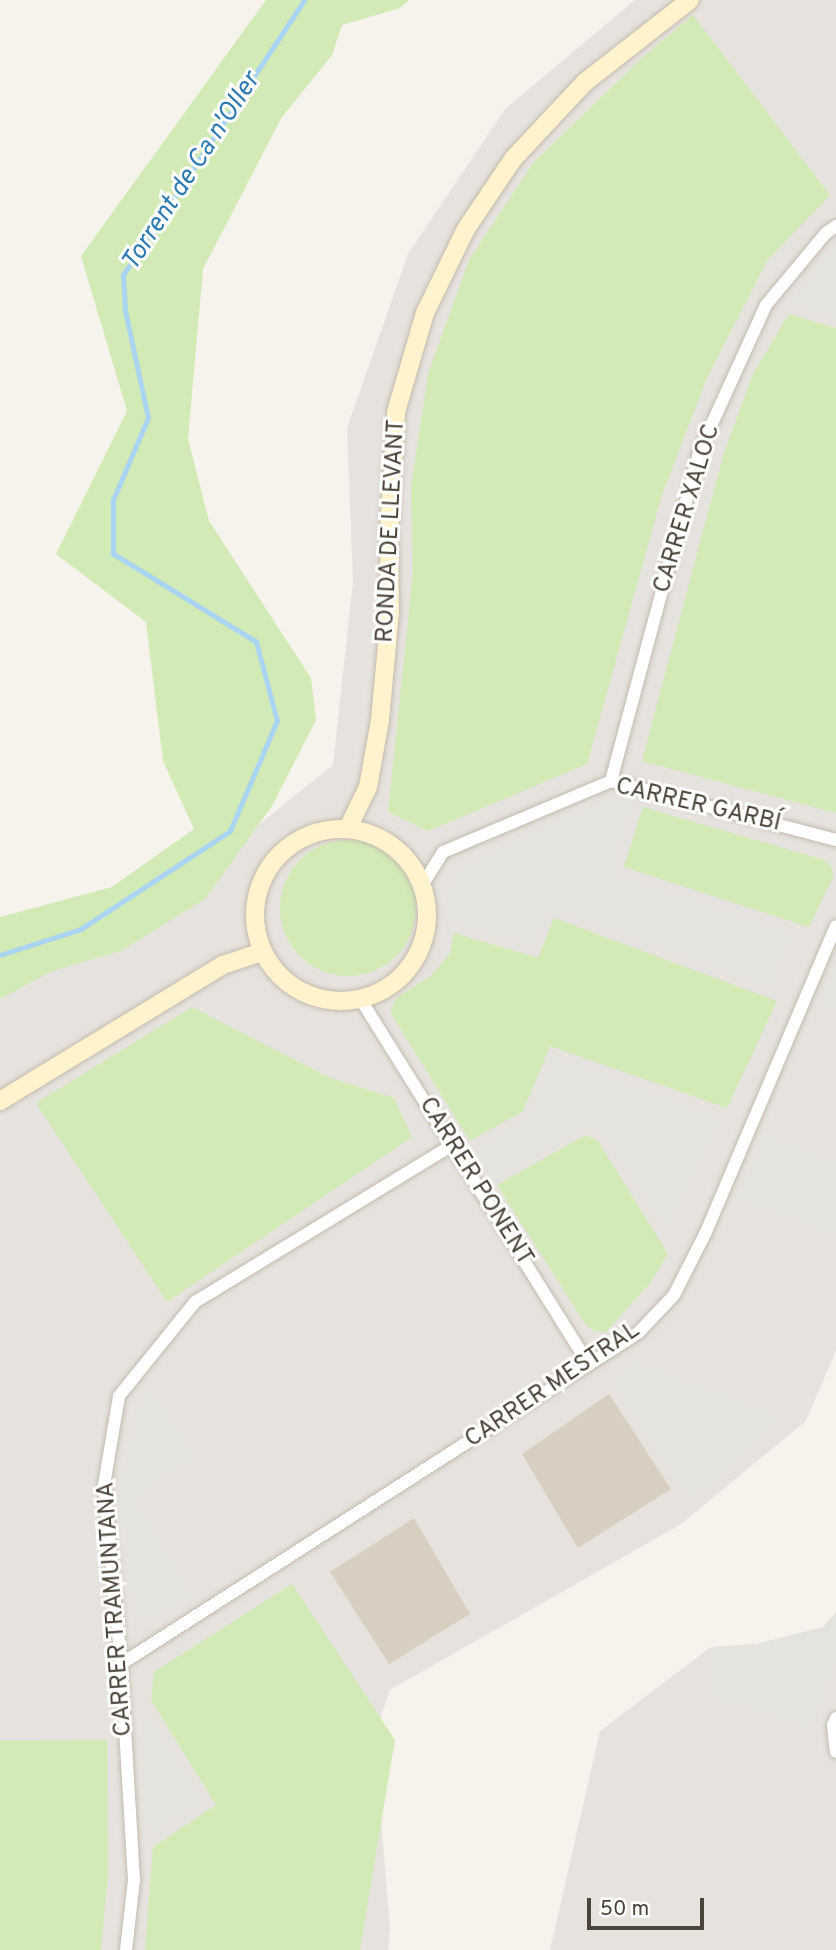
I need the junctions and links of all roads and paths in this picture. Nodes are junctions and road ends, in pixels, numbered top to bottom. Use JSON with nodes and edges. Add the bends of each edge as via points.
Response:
{"nodes":[{"id":1,"x":690,"y":0,"type":"edge"},
{"id":2,"x":836,"y":226,"type":"edge"},
{"id":3,"x":611,"y":782,"type":"junction"},
{"id":4,"x":348,"y":828,"type":"junction"},
{"id":5,"x":836,"y":840,"type":"edge"},
{"id":6,"x":422,"y":884,"type":"junction"},
{"id":7,"x":836,"y":926,"type":"edge"},
{"id":8,"x":262,"y":952,"type":"junction"},
{"id":9,"x":361,"y":1000,"type":"junction"},
{"id":10,"x":0,"y":1101,"type":"edge"},
{"id":11,"x":452,"y":1145,"type":"junction"},
{"id":12,"x":589,"y":1365,"type":"junction"},
{"id":13,"x":121,"y":1664,"type":"junction"},
{"id":14,"x":836,"y":1718,"type":"edge"},
{"id":15,"x":836,"y":1752,"type":"edge"},
{"id":16,"x":126,"y":1950,"type":"edge"}],
"edges":[{"from":1,"to":4,"type":"main road","name":"RONDA DE LLEVANT","via":[[585,82],[513,159],[467,229],[425,313],[396,412],[390,613],[380,720],[368,787]]},
{"from":2,"to":3,"type":"street","name":"CARRER XALOC","via":[[766,305],[701,450]]},
{"from":3,"to":5,"type":"street","name":"CARRER GARBÍ"},
{"from":3,"to":6,"type":"street","name":"CARRER GARBÍ","via":[[443,852]]},
{"from":4,"to":6,"type":"main road","via":[[377,835],[407,858]]},
{"from":4,"to":8,"type":"main road","via":[[322,829],[282,850],[264,873],[254,906]]},
{"from":6,"to":9,"type":"main road","via":[[427,930],[421,951],[403,976]]},
{"from":7,"to":12,"type":"street","name":"CARRER MESTRAL","via":[[706,1232],[674,1295],[638,1333]]},
{"from":8,"to":9,"type":"main road","via":[[279,977],[303,993],[332,1002]]},
{"from":8,"to":10,"type":"main road","via":[[223,965]]},
{"from":9,"to":11,"type":"street","name":"CARRER PONENT"},
{"from":11,"to":12,"type":"street","name":"CARRER PONENT"},
{"from":11,"to":13,"type":"street","name":"CARRER TRAMUNTANA","via":[[195,1302],[119,1396],[104,1485]]},
{"from":12,"to":13,"type":"street","name":"CARRER MESTRAL"},
{"from":13,"to":16,"type":"street","name":"CARRER TRAMUNTANA","via":[[134,1880]]},
{"from":14,"to":15,"type":"street"}]}
